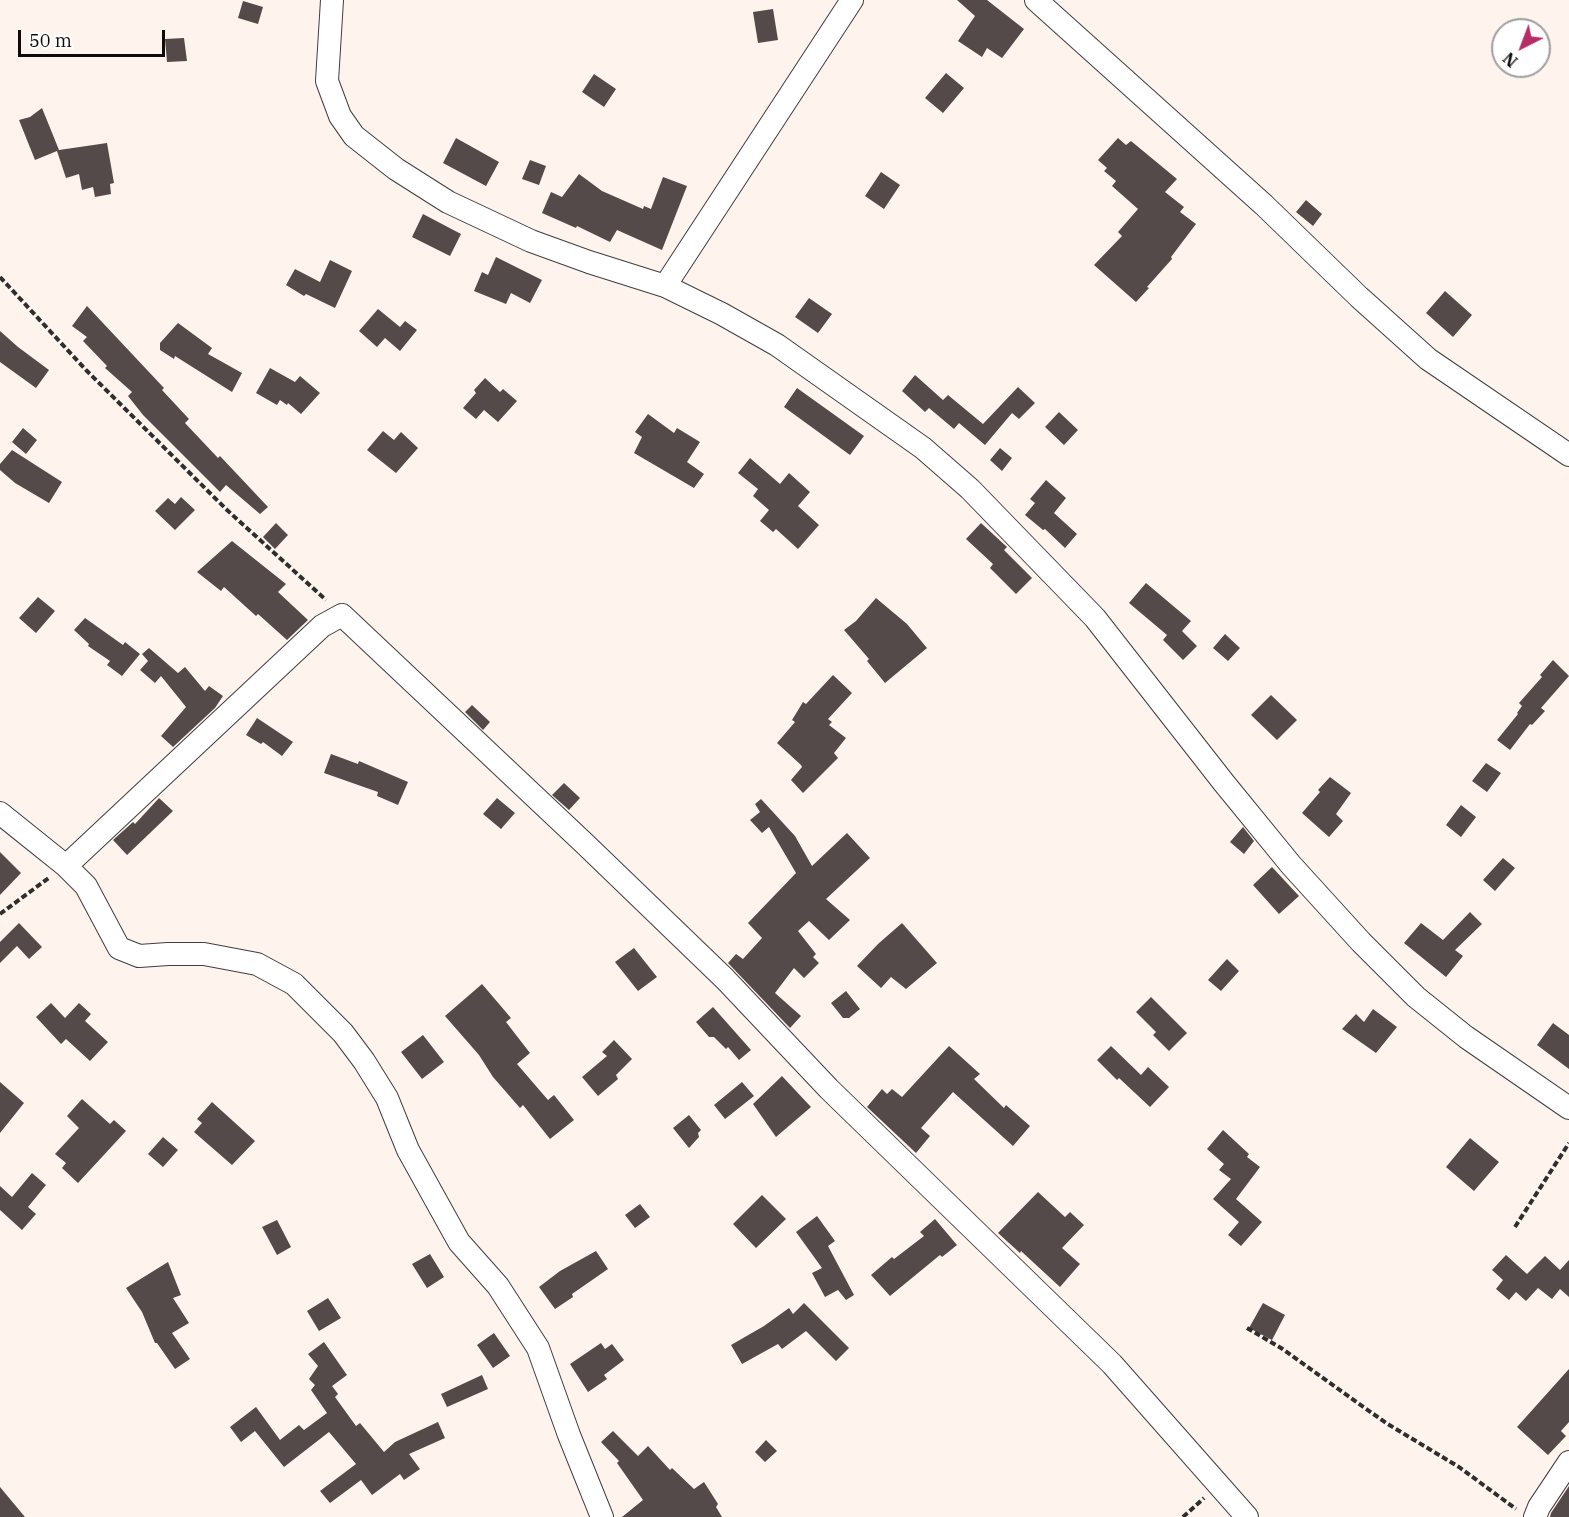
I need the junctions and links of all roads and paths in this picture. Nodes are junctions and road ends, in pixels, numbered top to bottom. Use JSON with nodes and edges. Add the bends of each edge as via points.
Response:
{"nodes":[{"id":1,"x":332,"y":0,"type":"edge"},
{"id":2,"x":852,"y":0,"type":"edge"},
{"id":3,"x":1036,"y":0,"type":"edge"},
{"id":4,"x":0,"y":277,"type":"edge"},
{"id":5,"x":664,"y":286,"type":"junction"},
{"id":6,"x":1569,"y":455,"type":"edge"},
{"id":7,"x":342,"y":615,"type":"junction"},
{"id":8,"x":0,"y":813,"type":"edge"},
{"id":9,"x":66,"y":866,"type":"junction"},
{"id":10,"x":0,"y":914,"type":"edge"},
{"id":11,"x":1569,"y":1108,"type":"edge"},
{"id":12,"x":1569,"y":1143,"type":"edge"},
{"id":13,"x":1515,"y":1227,"type":"dead end"},
{"id":14,"x":1248,"y":1328,"type":"dead end"},
{"id":15,"x":1569,"y":1462,"type":"edge"},
{"id":16,"x":1218,"y":1485,"type":"junction"},
{"id":17,"x":1526,"y":1513,"type":"edge"},
{"id":18,"x":602,"y":1517,"type":"edge"},
{"id":19,"x":1183,"y":1517,"type":"edge"},
{"id":20,"x":1247,"y":1517,"type":"edge"}],
"edges":[{"from":1,"to":5,"type":"street","via":[[327,81],[340,116],[354,136],[396,169],[466,211],[531,241]]},
{"from":2,"to":5,"type":"street"},
{"from":3,"to":6,"type":"street","via":[[1428,359]]},
{"from":4,"to":7,"type":"path","via":[[86,370],[227,510]]},
{"from":5,"to":11,"type":"street","via":[[777,345],[923,448],[970,489],[1095,618],[1292,865],[1361,942],[1416,997],[1466,1038]]},
{"from":7,"to":9,"type":"street","via":[[322,626]]},
{"from":7,"to":16,"type":"street","via":[[585,844],[829,1089],[1112,1364]]},
{"from":8,"to":9,"type":"street"},
{"from":9,"to":10,"type":"path"},
{"from":9,"to":18,"type":"street","via":[[86,886],[119,948],[139,956],[204,954],[257,964],[294,984],[343,1033],[387,1098],[408,1150],[459,1242],[498,1286],[538,1348]]},
{"from":12,"to":13,"type":"path"},
{"from":14,"to":17,"type":"path"},
{"from":15,"to":17,"type":"street","via":[[1539,1507]]},
{"from":16,"to":19,"type":"path"},
{"from":16,"to":20,"type":"street"}]}
